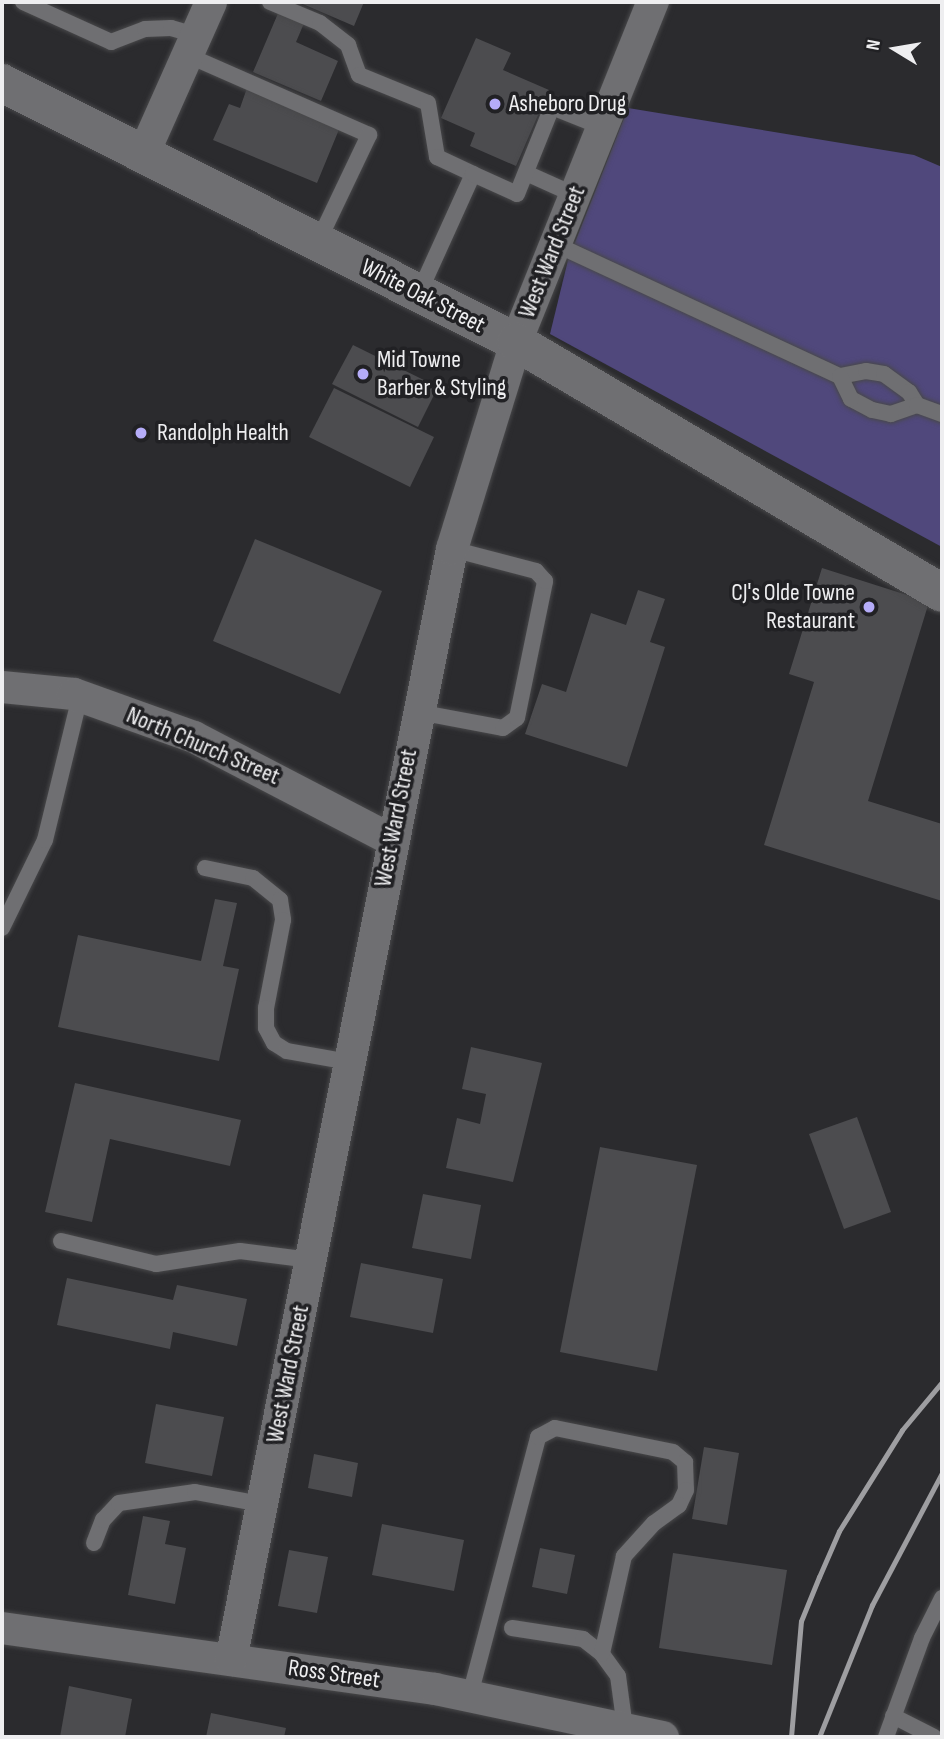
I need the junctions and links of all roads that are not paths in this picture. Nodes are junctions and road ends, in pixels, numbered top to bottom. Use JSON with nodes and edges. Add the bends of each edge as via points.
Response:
{"nodes":[{"id":1,"x":23,"y":2,"type":"edge"},
{"id":2,"x":211,"y":2,"type":"edge"},
{"id":3,"x":271,"y":2,"type":"edge"},
{"id":4,"x":653,"y":2,"type":"edge"},
{"id":5,"x":192,"y":45,"type":"junction"},
{"id":6,"x":2,"y":83,"type":"edge"},
{"id":7,"x":602,"y":127,"type":"junction"},
{"id":8,"x":143,"y":155,"type":"junction"},
{"id":9,"x":526,"y":173,"type":"junction"},
{"id":10,"x":473,"y":174,"type":"junction"},
{"id":11,"x":575,"y":195,"type":"junction"},
{"id":12,"x":318,"y":243,"type":"junction"},
{"id":13,"x":555,"y":244,"type":"junction"},
{"id":14,"x":418,"y":295,"type":"junction"},
{"id":15,"x":516,"y":342,"type":"junction"},
{"id":16,"x":841,"y":376,"type":"junction"},
{"id":17,"x":917,"y":405,"type":"junction"},
{"id":18,"x":942,"y":414,"type":"edge"},
{"id":19,"x":452,"y":549,"type":"junction"},
{"id":20,"x":942,"y":593,"type":"edge"},
{"id":21,"x":2,"y":687,"type":"edge"},
{"id":22,"x":80,"y":696,"type":"junction"},
{"id":23,"x":418,"y":712,"type":"junction"},
{"id":24,"x":392,"y":840,"type":"junction"},
{"id":25,"x":205,"y":868,"type":"dead end"},
{"id":26,"x":2,"y":928,"type":"edge"},
{"id":27,"x":349,"y":1062,"type":"junction"},
{"id":28,"x":61,"y":1241,"type":"dead end"},
{"id":29,"x":310,"y":1259,"type":"junction"},
{"id":30,"x":262,"y":1504,"type":"junction"},
{"id":31,"x":94,"y":1543,"type":"dead end"},
{"id":32,"x":942,"y":1598,"type":"edge"},
{"id":33,"x":2,"y":1628,"type":"edge"},
{"id":34,"x":512,"y":1628,"type":"dead end"},
{"id":35,"x":602,"y":1654,"type":"junction"},
{"id":36,"x":231,"y":1660,"type":"junction"},
{"id":37,"x":470,"y":1695,"type":"junction"},
{"id":38,"x":892,"y":1716,"type":"junction"},
{"id":39,"x":625,"y":1728,"type":"junction"},
{"id":40,"x":663,"y":1737,"type":"edge"},
{"id":41,"x":886,"y":1737,"type":"edge"},
{"id":42,"x":934,"y":1737,"type":"edge"}],
"edges":[{"from":1,"to":5,"type":"lane","via":[[111,42],[145,29],[171,28]]},
{"from":2,"to":5,"type":"street"},
{"from":3,"to":10,"type":"lane","via":[[320,23],[348,45],[359,75],[428,103],[438,157]]},
{"from":4,"to":7,"type":"street","name":"West Ward Street"},
{"from":5,"to":8,"type":"street"},
{"from":5,"to":12,"type":"lane","via":[[369,135]]},
{"from":6,"to":8,"type":"street","name":"White Oak Street"},
{"from":7,"to":9,"type":"lane","via":[[552,107]]},
{"from":7,"to":11,"type":"street","name":"West Ward Street"},
{"from":8,"to":12,"type":"street","name":"White Oak Street"},
{"from":9,"to":10,"type":"lane","via":[[517,194]]},
{"from":9,"to":11,"type":"lane"},
{"from":10,"to":14,"type":"lane"},
{"from":11,"to":13,"type":"street","name":"West Ward Street"},
{"from":12,"to":14,"type":"street","name":"White Oak Street"},
{"from":13,"to":15,"type":"street","name":"West Ward Street"},
{"from":13,"to":16,"type":"lane"},
{"from":14,"to":15,"type":"street","name":"White Oak Street"},
{"from":15,"to":19,"type":"street","name":"West Ward Street"},
{"from":15,"to":20,"type":"street","name":"White Oak Street"},
{"from":16,"to":17,"type":"lane","via":[[866,371],[884,374],[909,392]]},
{"from":16,"to":17,"type":"lane","via":[[851,399],[872,410],[891,414]]},
{"from":17,"to":18,"type":"lane"},
{"from":19,"to":23,"type":"street","name":"West Ward Street"},
{"from":19,"to":23,"type":"lane","via":[[536,571],[545,581],[520,706],[517,718],[503,727]]},
{"from":21,"to":22,"type":"street","name":"North Church Street"},
{"from":22,"to":24,"type":"street","name":"North Church Street","via":[[194,737]]},
{"from":22,"to":26,"type":"lane","via":[[45,840]]},
{"from":23,"to":24,"type":"street","name":"West Ward Street"},
{"from":24,"to":27,"type":"street","name":"West Ward Street"},
{"from":25,"to":27,"type":"lane","via":[[253,878],[280,900],[283,920],[266,1008],[266,1028],[274,1043],[287,1051]]},
{"from":27,"to":29,"type":"street","name":"West Ward Street"},
{"from":28,"to":29,"type":"lane","via":[[156,1264],[240,1251]]},
{"from":29,"to":30,"type":"street","name":"West Ward Street"},
{"from":30,"to":31,"type":"lane","via":[[195,1492],[118,1503],[103,1520]]},
{"from":30,"to":36,"type":"street","name":"West Ward Street"},
{"from":32,"to":38,"type":"lane"},
{"from":33,"to":36,"type":"street","name":"Ross Street"},
{"from":34,"to":35,"type":"lane","via":[[583,1639]]},
{"from":35,"to":37,"type":"lane","via":[[624,1556],[654,1523],[679,1505],[685,1490],[685,1462],[673,1452],[555,1428],[538,1437]]},
{"from":35,"to":39,"type":"lane","via":[[618,1676]]},
{"from":36,"to":37,"type":"street","name":"Ross Street"},
{"from":37,"to":39,"type":"street","name":"Ross Street"},
{"from":38,"to":41,"type":"lane"},
{"from":38,"to":42,"type":"lane"},
{"from":39,"to":40,"type":"street","name":"Ross Street"}]}
